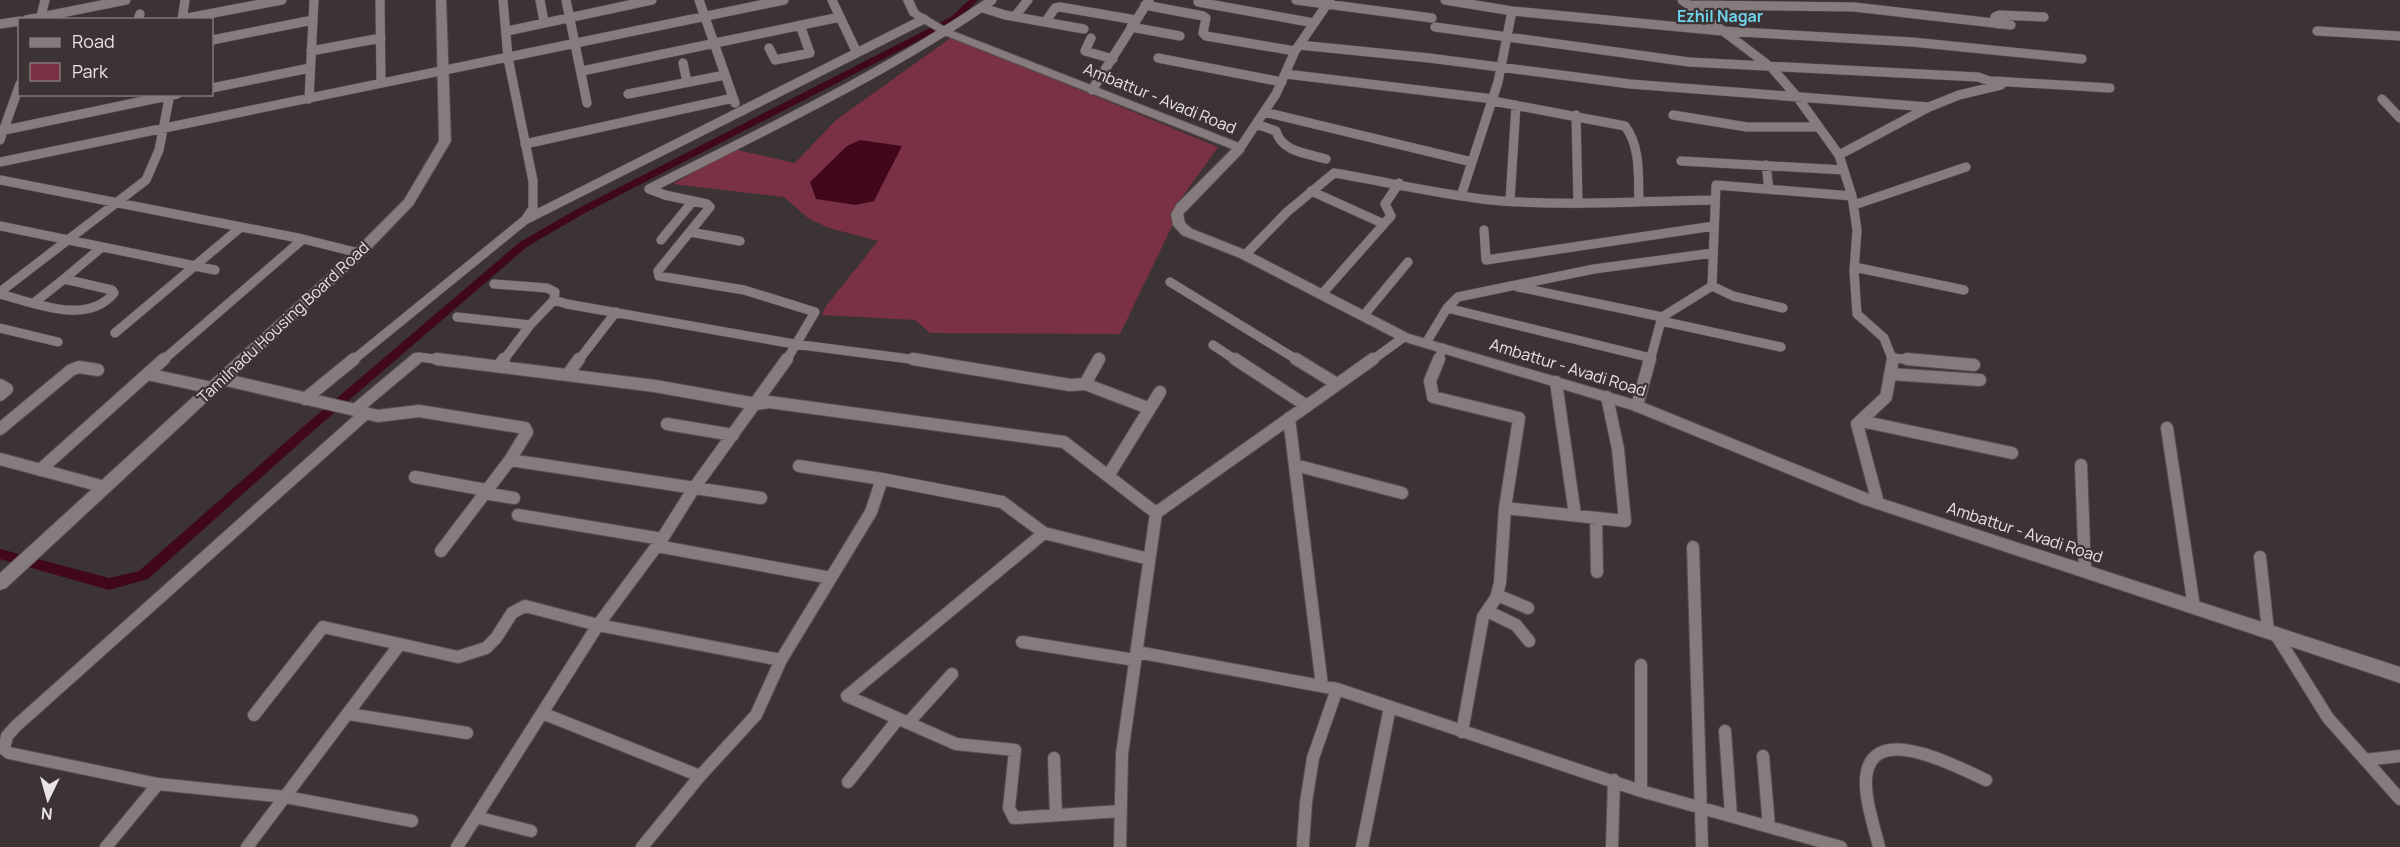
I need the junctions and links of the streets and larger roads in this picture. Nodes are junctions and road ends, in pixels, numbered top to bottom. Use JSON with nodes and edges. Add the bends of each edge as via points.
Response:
{"nodes":[{"id":1,"x":45,"y":0,"type":"edge"},
{"id":2,"x":126,"y":0,"type":"edge"},
{"id":3,"x":185,"y":0,"type":"edge"},
{"id":4,"x":282,"y":0,"type":"edge"},
{"id":5,"x":314,"y":0,"type":"edge"},
{"id":6,"x":380,"y":0,"type":"edge"},
{"id":7,"x":503,"y":0,"type":"edge"},
{"id":8,"x":540,"y":0,"type":"edge"},
{"id":9,"x":566,"y":0,"type":"edge"},
{"id":10,"x":652,"y":0,"type":"edge"},
{"id":11,"x":699,"y":0,"type":"edge"},
{"id":12,"x":783,"y":0,"type":"edge"},
{"id":13,"x":832,"y":0,"type":"edge"},
{"id":14,"x":909,"y":0,"type":"edge"},
{"id":15,"x":992,"y":0,"type":"edge"},
{"id":16,"x":1028,"y":0,"type":"edge"},
{"id":17,"x":1296,"y":0,"type":"edge"},
{"id":18,"x":1445,"y":0,"type":"edge"},
{"id":19,"x":444,"y":1,"type":"edge"},
{"id":20,"x":1198,"y":2,"type":"dead end"},
{"id":21,"x":1328,"y":2,"type":"edge"},
{"id":22,"x":1685,"y":2,"type":"edge"},
{"id":23,"x":1147,"y":3,"type":"edge"},
{"id":24,"x":983,"y":8,"type":"junction"},
{"id":25,"x":1512,"y":10,"type":"junction"},
{"id":26,"x":1016,"y":15,"type":"junction"},
{"id":27,"x":569,"y":17,"type":"junction"},
{"id":28,"x":705,"y":17,"type":"junction"},
{"id":29,"x":840,"y":17,"type":"junction"},
{"id":30,"x":2044,"y":17,"type":"dead end"},
{"id":31,"x":41,"y":18,"type":"edge"},
{"id":32,"x":182,"y":18,"type":"edge"},
{"id":33,"x":187,"y":18,"type":"edge"},
{"id":34,"x":313,"y":20,"type":"junction"},
{"id":35,"x":18,"y":21,"type":"edge"},
{"id":36,"x":1046,"y":21,"type":"junction"},
{"id":37,"x":544,"y":22,"type":"junction"},
{"id":38,"x":1133,"y":23,"type":"junction"},
{"id":39,"x":1314,"y":23,"type":"junction"},
{"id":40,"x":0,"y":24,"type":"edge"},
{"id":41,"x":1998,"y":24,"type":"junction"},
{"id":42,"x":800,"y":25,"type":"junction"},
{"id":43,"x":936,"y":26,"type":"junction"},
{"id":44,"x":2011,"y":26,"type":"dead end"},
{"id":45,"x":1084,"y":29,"type":"dead end"},
{"id":46,"x":507,"y":31,"type":"junction"},
{"id":47,"x":1722,"y":31,"type":"junction"},
{"id":48,"x":2317,"y":31,"type":"dead end"},
{"id":49,"x":1180,"y":36,"type":"dead end"},
{"id":50,"x":2400,"y":36,"type":"edge"},
{"id":51,"x":381,"y":38,"type":"junction"},
{"id":52,"x":1091,"y":38,"type":"dead end"},
{"id":53,"x":1509,"y":39,"type":"junction"},
{"id":54,"x":213,"y":40,"type":"edge"},
{"id":55,"x":714,"y":43,"type":"junction"},
{"id":56,"x":575,"y":44,"type":"junction"},
{"id":57,"x":769,"y":48,"type":"dead end"},
{"id":58,"x":1298,"y":48,"type":"junction"},
{"id":59,"x":311,"y":51,"type":"junction"},
{"id":60,"x":856,"y":52,"type":"junction"},
{"id":61,"x":508,"y":58,"type":"junction"},
{"id":62,"x":1158,"y":58,"type":"dead end"},
{"id":63,"x":1113,"y":59,"type":"junction"},
{"id":64,"x":2082,"y":59,"type":"dead end"},
{"id":65,"x":683,"y":63,"type":"dead end"},
{"id":66,"x":310,"y":68,"type":"junction"},
{"id":67,"x":1502,"y":68,"type":"junction"},
{"id":68,"x":1772,"y":68,"type":"junction"},
{"id":69,"x":582,"y":70,"type":"junction"},
{"id":70,"x":444,"y":72,"type":"junction"},
{"id":71,"x":725,"y":75,"type":"junction"},
{"id":72,"x":1284,"y":78,"type":"junction"},
{"id":73,"x":1994,"y":81,"type":"junction"},
{"id":74,"x":687,"y":82,"type":"junction"},
{"id":75,"x":381,"y":83,"type":"junction"},
{"id":76,"x":213,"y":88,"type":"edge"},
{"id":77,"x":2110,"y":88,"type":"dead end"},
{"id":78,"x":18,"y":89,"type":"edge"},
{"id":79,"x":1092,"y":90,"type":"junction"},
{"id":80,"x":628,"y":93,"type":"dead end"},
{"id":81,"x":167,"y":96,"type":"edge"},
{"id":82,"x":172,"y":96,"type":"edge"},
{"id":83,"x":733,"y":98,"type":"junction"},
{"id":84,"x":1798,"y":98,"type":"junction"},
{"id":85,"x":309,"y":99,"type":"junction"},
{"id":86,"x":2382,"y":99,"type":"dead end"},
{"id":87,"x":1493,"y":100,"type":"junction"},
{"id":88,"x":586,"y":103,"type":"dead end"},
{"id":89,"x":1516,"y":105,"type":"junction"},
{"id":90,"x":1929,"y":107,"type":"junction"},
{"id":91,"x":738,"y":111,"type":"junction"},
{"id":92,"x":1264,"y":112,"type":"junction"},
{"id":93,"x":1576,"y":115,"type":"junction"},
{"id":94,"x":1673,"y":115,"type":"dead end"},
{"id":95,"x":2400,"y":118,"type":"edge"},
{"id":96,"x":1256,"y":124,"type":"junction"},
{"id":97,"x":1819,"y":127,"type":"junction"},
{"id":98,"x":164,"y":129,"type":"junction"},
{"id":99,"x":2,"y":131,"type":"edge"},
{"id":100,"x":0,"y":140,"type":"edge"},
{"id":101,"x":525,"y":144,"type":"junction"},
{"id":102,"x":1240,"y":148,"type":"junction"},
{"id":103,"x":1839,"y":155,"type":"junction"},
{"id":104,"x":1326,"y":159,"type":"dead end"},
{"id":105,"x":1681,"y":161,"type":"dead end"},
{"id":106,"x":0,"y":162,"type":"edge"},
{"id":107,"x":1472,"y":162,"type":"junction"},
{"id":108,"x":1766,"y":165,"type":"junction"},
{"id":109,"x":1966,"y":167,"type":"dead end"},
{"id":110,"x":1844,"y":170,"type":"junction"},
{"id":111,"x":0,"y":180,"type":"edge"},
{"id":112,"x":1399,"y":183,"type":"junction"},
{"id":113,"x":1769,"y":189,"type":"junction"},
{"id":114,"x":1311,"y":191,"type":"junction"},
{"id":115,"x":1461,"y":196,"type":"junction"},
{"id":116,"x":1715,"y":200,"type":"junction"},
{"id":117,"x":1853,"y":200,"type":"junction"},
{"id":118,"x":693,"y":201,"type":"junction"},
{"id":119,"x":1510,"y":201,"type":"junction"},
{"id":120,"x":1639,"y":201,"type":"junction"},
{"id":121,"x":118,"y":202,"type":"junction"},
{"id":122,"x":1578,"y":202,"type":"junction"},
{"id":123,"x":525,"y":220,"type":"junction"},
{"id":124,"x":1384,"y":224,"type":"junction"},
{"id":125,"x":0,"y":226,"type":"edge"},
{"id":126,"x":1714,"y":226,"type":"junction"},
{"id":127,"x":241,"y":227,"type":"junction"},
{"id":128,"x":1484,"y":230,"type":"dead end"},
{"id":129,"x":690,"y":232,"type":"junction"},
{"id":130,"x":303,"y":239,"type":"junction"},
{"id":131,"x":68,"y":240,"type":"junction"},
{"id":132,"x":661,"y":240,"type":"dead end"},
{"id":133,"x":740,"y":241,"type":"dead end"},
{"id":134,"x":102,"y":247,"type":"junction"},
{"id":135,"x":359,"y":253,"type":"junction"},
{"id":136,"x":1713,"y":253,"type":"junction"},
{"id":137,"x":1245,"y":255,"type":"junction"},
{"id":138,"x":1408,"y":262,"type":"dead end"},
{"id":139,"x":195,"y":267,"type":"junction"},
{"id":140,"x":1854,"y":267,"type":"junction"},
{"id":141,"x":215,"y":270,"type":"dead end"},
{"id":142,"x":64,"y":279,"type":"junction"},
{"id":143,"x":1170,"y":282,"type":"dead end"},
{"id":144,"x":494,"y":284,"type":"dead end"},
{"id":145,"x":1511,"y":286,"type":"junction"},
{"id":146,"x":1712,"y":286,"type":"junction"},
{"id":147,"x":1964,"y":290,"type":"dead end"},
{"id":148,"x":0,"y":293,"type":"edge"},
{"id":149,"x":1322,"y":294,"type":"junction"},
{"id":150,"x":554,"y":300,"type":"junction"},
{"id":151,"x":35,"y":302,"type":"junction"},
{"id":152,"x":1447,"y":308,"type":"junction"},
{"id":153,"x":1783,"y":308,"type":"dead end"},
{"id":154,"x":616,"y":312,"type":"junction"},
{"id":155,"x":1364,"y":315,"type":"junction"},
{"id":156,"x":456,"y":317,"type":"dead end"},
{"id":157,"x":1661,"y":319,"type":"junction"},
{"id":158,"x":530,"y":325,"type":"junction"},
{"id":159,"x":0,"y":328,"type":"edge"},
{"id":160,"x":115,"y":333,"type":"dead end"},
{"id":161,"x":1404,"y":337,"type":"junction"},
{"id":162,"x":58,"y":342,"type":"dead end"},
{"id":163,"x":794,"y":344,"type":"junction"},
{"id":164,"x":1426,"y":344,"type":"junction"},
{"id":165,"x":1213,"y":345,"type":"dead end"},
{"id":166,"x":1781,"y":346,"type":"dead end"},
{"id":167,"x":1443,"y":348,"type":"junction"},
{"id":168,"x":1650,"y":358,"type":"junction"},
{"id":169,"x":1893,"y":358,"type":"junction"},
{"id":170,"x":1099,"y":359,"type":"dead end"},
{"id":171,"x":1974,"y":365,"type":"dead end"},
{"id":172,"x":499,"y":366,"type":"junction"},
{"id":173,"x":98,"y":370,"type":"dead end"},
{"id":174,"x":147,"y":374,"type":"junction"},
{"id":175,"x":568,"y":374,"type":"junction"},
{"id":176,"x":1890,"y":374,"type":"junction"},
{"id":177,"x":1980,"y":380,"type":"dead end"},
{"id":178,"x":1556,"y":382,"type":"junction"},
{"id":179,"x":217,"y":383,"type":"junction"},
{"id":180,"x":1085,"y":384,"type":"junction"},
{"id":181,"x":1337,"y":384,"type":"junction"},
{"id":182,"x":0,"y":385,"type":"edge"},
{"id":183,"x":1160,"y":392,"type":"dead end"},
{"id":184,"x":0,"y":395,"type":"edge"},
{"id":185,"x":1606,"y":397,"type":"junction"},
{"id":186,"x":305,"y":399,"type":"junction"},
{"id":187,"x":756,"y":404,"type":"junction"},
{"id":188,"x":1307,"y":406,"type":"junction"},
{"id":189,"x":1637,"y":406,"type":"junction"},
{"id":190,"x":1148,"y":408,"type":"junction"},
{"id":191,"x":356,"y":411,"type":"junction"},
{"id":192,"x":1289,"y":418,"type":"junction"},
{"id":193,"x":1861,"y":421,"type":"junction"},
{"id":194,"x":667,"y":424,"type":"dead end"},
{"id":195,"x":2167,"y":428,"type":"dead end"},
{"id":196,"x":0,"y":429,"type":"edge"},
{"id":197,"x":733,"y":435,"type":"junction"},
{"id":198,"x":2012,"y":453,"type":"dead end"},
{"id":199,"x":0,"y":459,"type":"edge"},
{"id":200,"x":510,"y":460,"type":"junction"},
{"id":201,"x":1295,"y":465,"type":"junction"},
{"id":202,"x":2081,"y":465,"type":"dead end"},
{"id":203,"x":799,"y":466,"type":"dead end"},
{"id":204,"x":39,"y":470,"type":"junction"},
{"id":205,"x":1108,"y":476,"type":"junction"},
{"id":206,"x":415,"y":477,"type":"dead end"},
{"id":207,"x":882,"y":478,"type":"junction"},
{"id":208,"x":105,"y":487,"type":"junction"},
{"id":209,"x":694,"y":488,"type":"junction"},
{"id":210,"x":485,"y":491,"type":"junction"},
{"id":211,"x":1402,"y":493,"type":"dead end"},
{"id":212,"x":514,"y":498,"type":"dead end"},
{"id":213,"x":761,"y":498,"type":"dead end"},
{"id":214,"x":1878,"y":503,"type":"junction"},
{"id":215,"x":1505,"y":508,"type":"junction"},
{"id":216,"x":1156,"y":513,"type":"junction"},
{"id":217,"x":518,"y":515,"type":"dead end"},
{"id":218,"x":1575,"y":515,"type":"junction"},
{"id":219,"x":1596,"y":518,"type":"junction"},
{"id":220,"x":1044,"y":533,"type":"junction"},
{"id":221,"x":659,"y":543,"type":"junction"},
{"id":222,"x":1693,"y":547,"type":"dead end"},
{"id":223,"x":441,"y":551,"type":"dead end"},
{"id":224,"x":2260,"y":557,"type":"dead end"},
{"id":225,"x":1149,"y":559,"type":"junction"},
{"id":226,"x":2085,"y":571,"type":"junction"},
{"id":227,"x":1597,"y":572,"type":"dead end"},
{"id":228,"x":831,"y":578,"type":"junction"},
{"id":229,"x":0,"y":583,"type":"edge"},
{"id":230,"x":1497,"y":595,"type":"junction"},
{"id":231,"x":2194,"y":607,"type":"junction"},
{"id":232,"x":1528,"y":608,"type":"dead end"},
{"id":233,"x":1487,"y":611,"type":"junction"},
{"id":234,"x":598,"y":625,"type":"junction"},
{"id":235,"x":2271,"y":632,"type":"junction"},
{"id":236,"x":1529,"y":641,"type":"dead end"},
{"id":237,"x":1022,"y":642,"type":"dead end"},
{"id":238,"x":400,"y":644,"type":"junction"},
{"id":239,"x":1136,"y":656,"type":"junction"},
{"id":240,"x":781,"y":660,"type":"junction"},
{"id":241,"x":1641,"y":664,"type":"dead end"},
{"id":242,"x":952,"y":674,"type":"dead end"},
{"id":243,"x":2400,"y":675,"type":"edge"},
{"id":244,"x":1322,"y":686,"type":"junction"},
{"id":245,"x":1337,"y":689,"type":"junction"},
{"id":246,"x":1390,"y":707,"type":"junction"},
{"id":247,"x":542,"y":713,"type":"junction"},
{"id":248,"x":349,"y":714,"type":"junction"},
{"id":249,"x":254,"y":715,"type":"dead end"},
{"id":250,"x":903,"y":721,"type":"junction"},
{"id":251,"x":1725,"y":731,"type":"dead end"},
{"id":252,"x":1462,"y":732,"type":"junction"},
{"id":253,"x":467,"y":733,"type":"dead end"},
{"id":254,"x":1763,"y":756,"type":"dead end"},
{"id":255,"x":2400,"y":756,"type":"edge"},
{"id":256,"x":1054,"y":758,"type":"dead end"},
{"id":257,"x":2365,"y":760,"type":"junction"},
{"id":258,"x":700,"y":776,"type":"junction"},
{"id":259,"x":1614,"y":780,"type":"junction"},
{"id":260,"x":1986,"y":780,"type":"dead end"},
{"id":261,"x":848,"y":782,"type":"dead end"},
{"id":262,"x":158,"y":784,"type":"junction"},
{"id":263,"x":1641,"y":791,"type":"junction"},
{"id":264,"x":286,"y":797,"type":"junction"},
{"id":265,"x":2400,"y":799,"type":"edge"},
{"id":266,"x":1701,"y":806,"type":"junction"},
{"id":267,"x":1121,"y":811,"type":"junction"},
{"id":268,"x":1056,"y":815,"type":"junction"},
{"id":269,"x":1731,"y":815,"type":"junction"},
{"id":270,"x":476,"y":818,"type":"junction"},
{"id":271,"x":412,"y":821,"type":"dead end"},
{"id":272,"x":1769,"y":826,"type":"junction"},
{"id":273,"x":531,"y":831,"type":"dead end"},
{"id":274,"x":1303,"y":845,"type":"dead end"},
{"id":275,"x":106,"y":847,"type":"edge"},
{"id":276,"x":247,"y":847,"type":"edge"},
{"id":277,"x":457,"y":847,"type":"edge"},
{"id":278,"x":642,"y":847,"type":"edge"},
{"id":279,"x":1120,"y":847,"type":"edge"},
{"id":280,"x":1362,"y":847,"type":"edge"},
{"id":281,"x":1612,"y":847,"type":"edge"},
{"id":282,"x":1702,"y":847,"type":"edge"},
{"id":283,"x":1841,"y":847,"type":"edge"},
{"id":284,"x":1879,"y":847,"type":"edge"}],
"edges":[{"from":1,"to":31,"type":"street"},
{"from":2,"to":31,"type":"street"},
{"from":3,"to":32,"type":"street"},
{"from":4,"to":33,"type":"street"},
{"from":5,"to":34,"type":"street"},
{"from":6,"to":51,"type":"street"},
{"from":7,"to":46,"type":"street"},
{"from":8,"to":37,"type":"street"},
{"from":9,"to":27,"type":"street"},
{"from":10,"to":27,"type":"street"},
{"from":11,"to":28,"type":"street"},
{"from":12,"to":28,"type":"street"},
{"from":13,"to":29,"type":"street"},
{"from":14,"to":43,"type":"street","via":[[914,12]]},
{"from":15,"to":24,"type":"street"},
{"from":16,"to":26,"type":"street"},
{"from":17,"to":21,"type":"street"},
{"from":18,"to":25,"type":"street"},
{"from":19,"to":70,"type":"street","name":"Tamilnadu Housing Board Road"},
{"from":20,"to":39,"type":"street"},
{"from":21,"to":39,"type":"street"},
{"from":21,"to":53,"type":"street"},
{"from":22,"to":41,"type":"street","via":[[1854,7]]},
{"from":22,"to":47,"type":"street"},
{"from":23,"to":38,"type":"street"},
{"from":23,"to":58,"type":"street","via":[[1203,16],[1206,36]]},
{"from":24,"to":26,"type":"street"},
{"from":24,"to":43,"type":"street"},
{"from":25,"to":47,"type":"street"},
{"from":25,"to":53,"type":"street"},
{"from":26,"to":36,"type":"street"},
{"from":27,"to":37,"type":"street"},
{"from":27,"to":56,"type":"street"},
{"from":28,"to":55,"type":"street"},
{"from":28,"to":56,"type":"street"},
{"from":29,"to":42,"type":"street"},
{"from":29,"to":60,"type":"street"},
{"from":30,"to":41,"type":"street","via":[[1999,15],[1995,17]]},
{"from":34,"to":54,"type":"street"},
{"from":34,"to":59,"type":"street"},
{"from":35,"to":40,"type":"street"},
{"from":36,"to":38,"type":"street","via":[[1060,7]]},
{"from":36,"to":45,"type":"street"},
{"from":37,"to":46,"type":"street"},
{"from":38,"to":49,"type":"street"},
{"from":38,"to":63,"type":"street"},
{"from":39,"to":58,"type":"street"},
{"from":41,"to":44,"type":"street"},
{"from":42,"to":55,"type":"street"},
{"from":42,"to":57,"type":"street","via":[[810,53],[775,60]]},
{"from":43,"to":60,"type":"street"},
{"from":43,"to":79,"type":"street","name":"Ambattur - Avadi Road"},
{"from":43,"to":118,"type":"street","via":[[803,110],[650,189]]},
{"from":46,"to":61,"type":"street"},
{"from":47,"to":64,"type":"street","via":[[1912,42]]},
{"from":47,"to":68,"type":"street"},
{"from":48,"to":50,"type":"street"},
{"from":51,"to":59,"type":"street"},
{"from":51,"to":75,"type":"street"},
{"from":52,"to":63,"type":"street","via":[[1084,51]]},
{"from":53,"to":67,"type":"street"},
{"from":53,"to":68,"type":"street","via":[[1689,62]]},
{"from":55,"to":69,"type":"street"},
{"from":55,"to":71,"type":"street"},
{"from":56,"to":61,"type":"street"},
{"from":56,"to":69,"type":"street"},
{"from":58,"to":67,"type":"street"},
{"from":58,"to":72,"type":"street"},
{"from":59,"to":66,"type":"street"},
{"from":60,"to":91,"type":"street"},
{"from":61,"to":70,"type":"street"},
{"from":61,"to":101,"type":"street"},
{"from":62,"to":72,"type":"street"},
{"from":63,"to":79,"type":"street"},
{"from":65,"to":74,"type":"street"},
{"from":66,"to":76,"type":"street"},
{"from":66,"to":85,"type":"street"},
{"from":67,"to":84,"type":"street","via":[[1630,84]]},
{"from":67,"to":87,"type":"street"},
{"from":68,"to":73,"type":"street","via":[[1929,74]]},
{"from":68,"to":84,"type":"street"},
{"from":69,"to":88,"type":"street"},
{"from":70,"to":75,"type":"street"},
{"from":70,"to":135,"type":"street","name":"Tamilnadu Housing Board Road","via":[[445,141],[410,202]]},
{"from":71,"to":74,"type":"street"},
{"from":71,"to":83,"type":"street"},
{"from":72,"to":87,"type":"street"},
{"from":72,"to":92,"type":"street"},
{"from":73,"to":77,"type":"street"},
{"from":73,"to":90,"type":"street","via":[[2000,86]]},
{"from":74,"to":80,"type":"street"},
{"from":75,"to":85,"type":"street"},
{"from":78,"to":99,"type":"street"},
{"from":79,"to":102,"type":"street","name":"Ambattur - Avadi Road"},
{"from":81,"to":99,"type":"street"},
{"from":82,"to":98,"type":"street"},
{"from":83,"to":91,"type":"street"},
{"from":83,"to":101,"type":"street"},
{"from":84,"to":90,"type":"street"},
{"from":84,"to":97,"type":"street"},
{"from":85,"to":98,"type":"street"},
{"from":86,"to":95,"type":"street"},
{"from":87,"to":89,"type":"street"},
{"from":87,"to":107,"type":"street"},
{"from":89,"to":93,"type":"street"},
{"from":89,"to":119,"type":"street"},
{"from":90,"to":103,"type":"street"},
{"from":91,"to":123,"type":"street"},
{"from":92,"to":96,"type":"street"},
{"from":92,"to":107,"type":"street"},
{"from":93,"to":120,"type":"street","via":[[1625,126],[1631,131],[1638,160]]},
{"from":93,"to":122,"type":"street"},
{"from":94,"to":97,"type":"street","via":[[1748,127]]},
{"from":96,"to":102,"type":"street"},
{"from":96,"to":104,"type":"street","via":[[1276,131],[1285,147]]},
{"from":97,"to":103,"type":"street"},
{"from":98,"to":106,"type":"street"},
{"from":98,"to":121,"type":"street","via":[[146,180]]},
{"from":99,"to":100,"type":"street"},
{"from":101,"to":123,"type":"street","via":[[533,190],[533,208]]},
{"from":102,"to":137,"type":"street","name":"Ambattur - Avadi Road","via":[[1182,207],[1177,217],[1179,225],[1187,231]]},
{"from":103,"to":110,"type":"street"},
{"from":105,"to":108,"type":"street"},
{"from":107,"to":115,"type":"street"},
{"from":108,"to":110,"type":"street"},
{"from":108,"to":113,"type":"street"},
{"from":109,"to":117,"type":"street"},
{"from":110,"to":117,"type":"street"},
{"from":111,"to":121,"type":"street"},
{"from":112,"to":114,"type":"street","via":[[1334,173]]},
{"from":112,"to":115,"type":"street"},
{"from":112,"to":124,"type":"street","via":[[1385,204],[1391,216]]},
{"from":113,"to":116,"type":"street","via":[[1716,185]]},
{"from":113,"to":117,"type":"street"},
{"from":114,"to":124,"type":"street"},
{"from":114,"to":137,"type":"street"},
{"from":115,"to":119,"type":"street"},
{"from":116,"to":120,"type":"street"},
{"from":116,"to":126,"type":"street"},
{"from":117,"to":140,"type":"street","via":[[1857,230]]},
{"from":118,"to":129,"type":"street","via":[[710,207]]},
{"from":118,"to":132,"type":"street"},
{"from":119,"to":122,"type":"street"},
{"from":120,"to":122,"type":"street"},
{"from":121,"to":127,"type":"street"},
{"from":121,"to":131,"type":"street"},
{"from":123,"to":186,"type":"street"},
{"from":124,"to":149,"type":"street"},
{"from":125,"to":131,"type":"street"},
{"from":126,"to":128,"type":"street","via":[[1486,260]]},
{"from":126,"to":136,"type":"street"},
{"from":127,"to":130,"type":"street"},
{"from":127,"to":139,"type":"street"},
{"from":129,"to":133,"type":"street"},
{"from":129,"to":163,"type":"street","via":[[658,271],[659,276],[744,290],[815,312]]},
{"from":130,"to":135,"type":"street"},
{"from":130,"to":174,"type":"street"},
{"from":131,"to":134,"type":"street"},
{"from":131,"to":148,"type":"street"},
{"from":134,"to":139,"type":"street"},
{"from":134,"to":142,"type":"street"},
{"from":135,"to":179,"type":"street","name":"Tamilnadu Housing Board Road"},
{"from":136,"to":145,"type":"street","via":[[1594,269]]},
{"from":136,"to":146,"type":"street"},
{"from":137,"to":149,"type":"street","name":"Ambattur - Avadi Road"},
{"from":138,"to":155,"type":"street"},
{"from":139,"to":141,"type":"street"},
{"from":139,"to":160,"type":"street"},
{"from":140,"to":147,"type":"street"},
{"from":140,"to":169,"type":"street","via":[[1857,314],[1884,338]]},
{"from":142,"to":151,"type":"street"},
{"from":142,"to":151,"type":"street","via":[[114,293],[100,308],[78,312]]},
{"from":143,"to":181,"type":"street"},
{"from":144,"to":150,"type":"street","via":[[552,290]]},
{"from":145,"to":152,"type":"street","via":[[1458,297]]},
{"from":145,"to":157,"type":"street"},
{"from":146,"to":153,"type":"street","via":[[1733,296]]},
{"from":146,"to":157,"type":"street"},
{"from":148,"to":151,"type":"street"},
{"from":149,"to":155,"type":"street","name":"Ambattur - Avadi Road"},
{"from":150,"to":154,"type":"street"},
{"from":150,"to":158,"type":"street"},
{"from":152,"to":164,"type":"street"},
{"from":152,"to":168,"type":"street"},
{"from":154,"to":163,"type":"street"},
{"from":154,"to":175,"type":"street"},
{"from":155,"to":161,"type":"street","name":"Ambattur - Avadi Road"},
{"from":156,"to":158,"type":"street"},
{"from":157,"to":166,"type":"street"},
{"from":157,"to":168,"type":"street"},
{"from":158,"to":172,"type":"street"},
{"from":159,"to":162,"type":"street"},
{"from":161,"to":164,"type":"street","name":"Ambattur - Avadi Road"},
{"from":161,"to":181,"type":"street"},
{"from":163,"to":180,"type":"street"},
{"from":163,"to":187,"type":"street"},
{"from":164,"to":167,"type":"street","name":"Ambattur - Avadi Road"},
{"from":165,"to":188,"type":"street"},
{"from":167,"to":178,"type":"street","name":"Ambattur - Avadi Road"},
{"from":167,"to":215,"type":"street","via":[[1430,381],[1433,397],[1519,418]]},
{"from":168,"to":189,"type":"street"},
{"from":169,"to":171,"type":"street"},
{"from":169,"to":176,"type":"street"},
{"from":170,"to":180,"type":"street"},
{"from":172,"to":175,"type":"street"},
{"from":172,"to":191,"type":"street","via":[[419,357]]},
{"from":173,"to":196,"type":"street","via":[[71,370]]},
{"from":174,"to":179,"type":"street"},
{"from":174,"to":204,"type":"street"},
{"from":175,"to":187,"type":"street"},
{"from":176,"to":177,"type":"street"},
{"from":176,"to":193,"type":"street","via":[[1886,397]]},
{"from":178,"to":185,"type":"street","name":"Ambattur - Avadi Road"},
{"from":178,"to":218,"type":"street"},
{"from":179,"to":186,"type":"street"},
{"from":179,"to":208,"type":"street","name":"Tamilnadu Housing Board Road"},
{"from":180,"to":190,"type":"street"},
{"from":181,"to":188,"type":"street"},
{"from":182,"to":184,"type":"street","via":[[7,389]]},
{"from":183,"to":190,"type":"street"},
{"from":185,"to":189,"type":"street","name":"Ambattur - Avadi Road"},
{"from":185,"to":219,"type":"street","via":[[1618,449],[1625,521]]},
{"from":186,"to":191,"type":"street"},
{"from":187,"to":197,"type":"street"},
{"from":187,"to":205,"type":"street","via":[[769,402],[1064,442]]},
{"from":188,"to":192,"type":"street"},
{"from":189,"to":214,"type":"street","name":"Ambattur - Avadi Road"},
{"from":190,"to":205,"type":"street"},
{"from":191,"to":200,"type":"street","via":[[388,415],[419,411],[525,428],[527,432]]},
{"from":191,"to":262,"type":"street","via":[[23,720],[4,742],[9,753]]},
{"from":192,"to":201,"type":"street"},
{"from":192,"to":216,"type":"street"},
{"from":193,"to":198,"type":"street"},
{"from":193,"to":214,"type":"street","via":[[1857,424]]},
{"from":194,"to":197,"type":"street"},
{"from":195,"to":231,"type":"street"},
{"from":197,"to":209,"type":"street"},
{"from":199,"to":204,"type":"street"},
{"from":200,"to":209,"type":"street"},
{"from":200,"to":210,"type":"street"},
{"from":201,"to":211,"type":"street"},
{"from":201,"to":244,"type":"street"},
{"from":202,"to":226,"type":"street"},
{"from":203,"to":207,"type":"street"},
{"from":204,"to":208,"type":"street"},
{"from":205,"to":216,"type":"street"},
{"from":206,"to":210,"type":"street"},
{"from":207,"to":220,"type":"street","via":[[1002,502]]},
{"from":207,"to":228,"type":"street","via":[[871,512]]},
{"from":208,"to":229,"type":"street","name":"Tamilnadu Housing Board Road"},
{"from":209,"to":213,"type":"street"},
{"from":209,"to":221,"type":"street"},
{"from":210,"to":212,"type":"street"},
{"from":210,"to":223,"type":"street"},
{"from":214,"to":226,"type":"street","name":"Ambattur - Avadi Road"},
{"from":215,"to":218,"type":"street"},
{"from":215,"to":230,"type":"street"},
{"from":216,"to":225,"type":"street"},
{"from":217,"to":221,"type":"street"},
{"from":218,"to":219,"type":"street"},
{"from":219,"to":227,"type":"street"},
{"from":220,"to":225,"type":"street"},
{"from":220,"to":250,"type":"street","via":[[847,696]]},
{"from":221,"to":228,"type":"street"},
{"from":221,"to":234,"type":"street"},
{"from":222,"to":266,"type":"street"},
{"from":224,"to":235,"type":"street"},
{"from":225,"to":239,"type":"street"},
{"from":226,"to":231,"type":"street","name":"Ambattur - Avadi Road"},
{"from":228,"to":240,"type":"street"},
{"from":230,"to":232,"type":"street"},
{"from":230,"to":233,"type":"street"},
{"from":231,"to":235,"type":"street","name":"Ambattur - Avadi Road"},
{"from":233,"to":236,"type":"street","via":[[1511,620],[1522,628]]},
{"from":233,"to":252,"type":"street"},
{"from":234,"to":238,"type":"street","via":[[525,606],[514,610],[489,647],[473,654],[458,657]]},
{"from":234,"to":240,"type":"street"},
{"from":234,"to":247,"type":"street"},
{"from":235,"to":243,"type":"street","name":"Ambattur - Avadi Road"},
{"from":235,"to":257,"type":"street","via":[[2328,718]]},
{"from":237,"to":239,"type":"street"},
{"from":238,"to":248,"type":"street"},
{"from":238,"to":249,"type":"street","via":[[322,627]]},
{"from":239,"to":244,"type":"street"},
{"from":239,"to":267,"type":"street","via":[[1122,754]]},
{"from":240,"to":258,"type":"street","via":[[756,715]]},
{"from":241,"to":263,"type":"street"},
{"from":242,"to":250,"type":"street"},
{"from":244,"to":245,"type":"street"},
{"from":245,"to":246,"type":"street"},
{"from":245,"to":274,"type":"street","via":[[1313,758]]},
{"from":246,"to":252,"type":"street"},
{"from":246,"to":280,"type":"street"},
{"from":247,"to":258,"type":"street"},
{"from":247,"to":270,"type":"street"},
{"from":248,"to":253,"type":"street"},
{"from":248,"to":264,"type":"street"},
{"from":250,"to":261,"type":"street"},
{"from":250,"to":268,"type":"street","via":[[956,744],[1015,750],[1009,808],[1014,818]]},
{"from":251,"to":269,"type":"street"},
{"from":252,"to":259,"type":"street"},
{"from":254,"to":272,"type":"street"},
{"from":255,"to":257,"type":"street"},
{"from":256,"to":268,"type":"street"},
{"from":257,"to":265,"type":"street"},
{"from":258,"to":278,"type":"street"},
{"from":259,"to":263,"type":"street"},
{"from":259,"to":281,"type":"street"},
{"from":260,"to":284,"type":"street","via":[[1918,752],[1900,748],[1878,751],[1869,762],[1866,778]]},
{"from":262,"to":264,"type":"street"},
{"from":262,"to":275,"type":"street"},
{"from":263,"to":266,"type":"street"},
{"from":264,"to":271,"type":"street"},
{"from":264,"to":276,"type":"street"},
{"from":266,"to":269,"type":"street"},
{"from":266,"to":282,"type":"street"},
{"from":267,"to":268,"type":"street"},
{"from":267,"to":279,"type":"street"},
{"from":269,"to":272,"type":"street"},
{"from":270,"to":273,"type":"street"},
{"from":270,"to":277,"type":"street"},
{"from":272,"to":283,"type":"street"}]}
